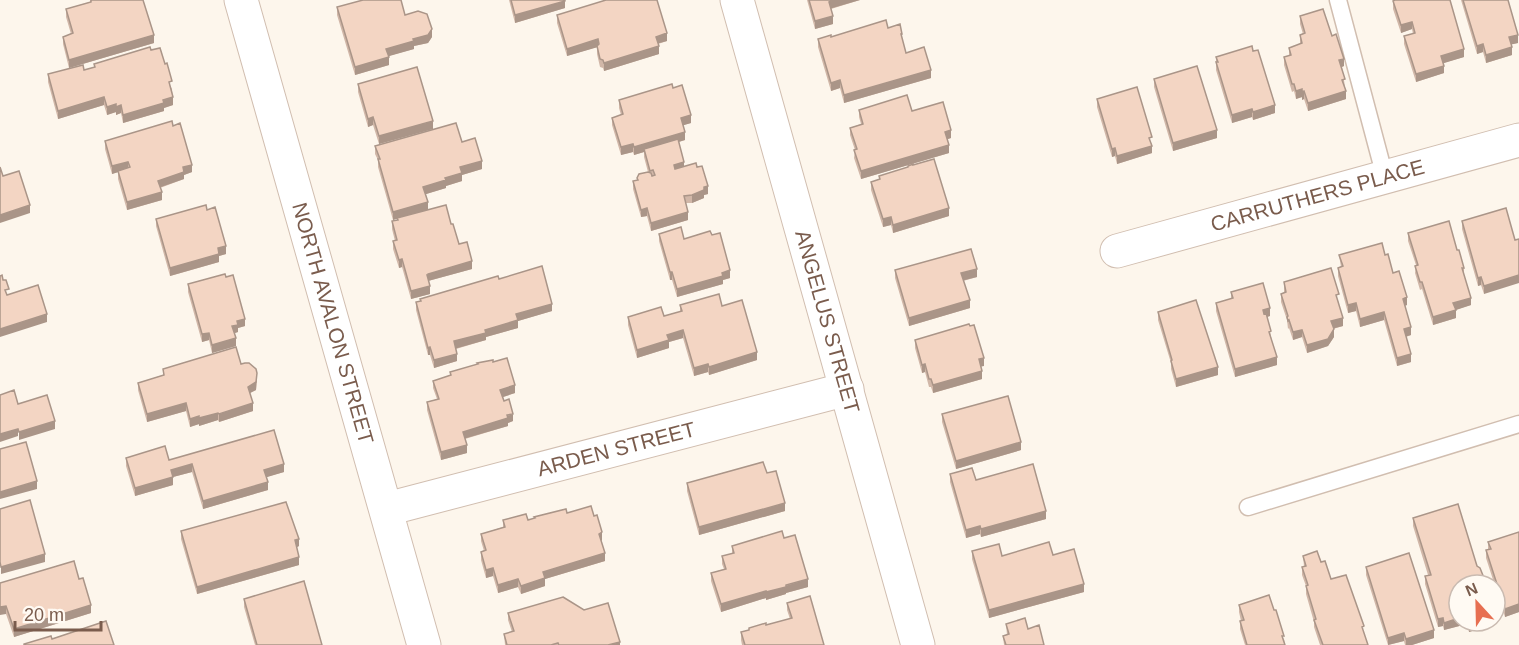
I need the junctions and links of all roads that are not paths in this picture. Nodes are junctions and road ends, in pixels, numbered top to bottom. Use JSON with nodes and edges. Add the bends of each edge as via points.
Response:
{"nodes":[{"id":1,"x":241,"y":0,"type":"edge"},
{"id":2,"x":737,"y":0,"type":"edge"},
{"id":3,"x":1338,"y":0,"type":"edge"},
{"id":4,"x":1519,"y":140,"type":"edge"},
{"id":5,"x":1385,"y":177,"type":"junction"},
{"id":6,"x":1116,"y":251,"type":"dead end"},
{"id":7,"x":847,"y":389,"type":"junction"},
{"id":8,"x":1519,"y":424,"type":"edge"},
{"id":9,"x":1248,"y":507,"type":"dead end"},
{"id":10,"x":387,"y":509,"type":"junction"},
{"id":11,"x":424,"y":645,"type":"edge"},
{"id":12,"x":918,"y":645,"type":"edge"}],
"edges":[{"from":1,"to":10,"type":"street","name":"NORTH AVALON STREET"},
{"from":2,"to":7,"type":"street","name":"ANGELUS STREET"},
{"from":3,"to":5,"type":"lane"},
{"from":4,"to":5,"type":"street","name":"CARRUTHERS PLACE"},
{"from":5,"to":6,"type":"street","name":"CARRUTHERS PLACE"},
{"from":7,"to":10,"type":"street","name":"ARDEN STREET"},
{"from":7,"to":12,"type":"street","name":"ANGELUS STREET"},
{"from":8,"to":9,"type":"lane"},
{"from":10,"to":11,"type":"street","name":"NORTH AVALON STREET"}]}
